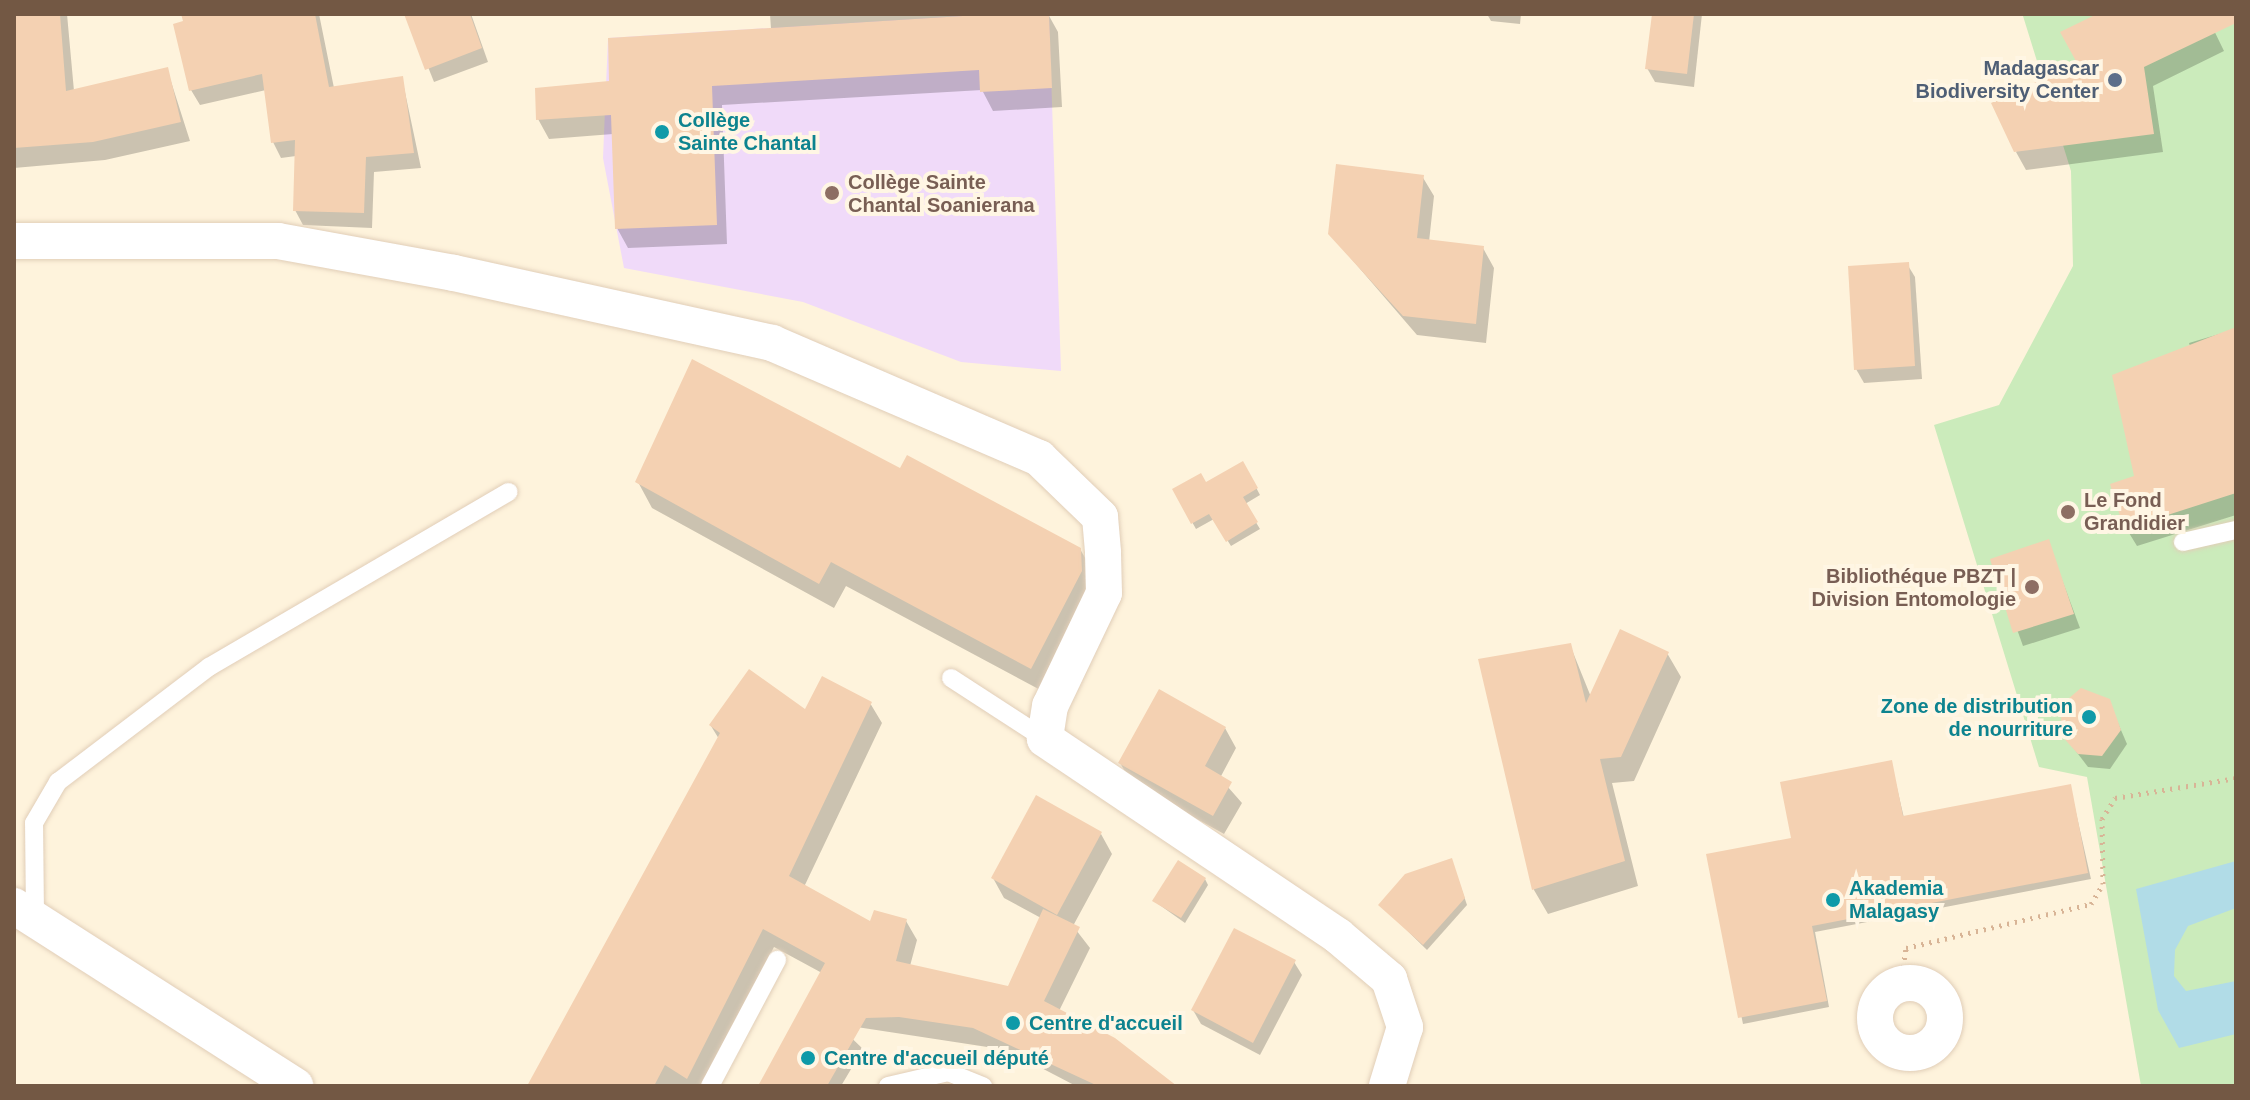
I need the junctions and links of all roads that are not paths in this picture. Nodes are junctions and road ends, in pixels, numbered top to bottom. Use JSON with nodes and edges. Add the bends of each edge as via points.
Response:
{"nodes":[{"id":1,"x":14,"y":241,"type":"edge"},
{"id":2,"x":509,"y":492,"type":"dead end"},
{"id":3,"x":2236,"y":530,"type":"edge"},
{"id":4,"x":2183,"y":542,"type":"dead end"},
{"id":5,"x":951,"y":678,"type":"dead end"},
{"id":6,"x":1045,"y":739,"type":"junction"},
{"id":7,"x":25,"y":911,"type":"edge"},
{"id":8,"x":777,"y":960,"type":"dead end"},
{"id":9,"x":1921,"y":1071,"type":"edge"},
{"id":10,"x":295,"y":1086,"type":"edge"},
{"id":11,"x":710,"y":1086,"type":"edge"},
{"id":12,"x":888,"y":1086,"type":"edge"},
{"id":13,"x":983,"y":1086,"type":"edge"},
{"id":14,"x":1387,"y":1086,"type":"edge"}],
"edges":[{"from":1,"to":6,"type":"street","via":[[278,241],[454,273],[772,343],[1039,458],[1100,517],[1104,593],[1050,706]]},
{"from":2,"to":7,"type":"lane","via":[[209,667],[58,782],[34,823]]},
{"from":3,"to":4,"type":"lane"},
{"from":5,"to":6,"type":"lane"},
{"from":6,"to":14,"type":"street","via":[[1338,936],[1389,979],[1405,1027]]},
{"from":7,"to":10,"type":"street"},
{"from":8,"to":11,"type":"lane"},
{"from":9,"to":9,"type":"street","via":[[1879,1035],[1878,1006],[1901,983],[1927,987],[1943,1007],[1938,1040]]},
{"from":12,"to":13,"type":"lane","via":[[948,1072]]}]}
